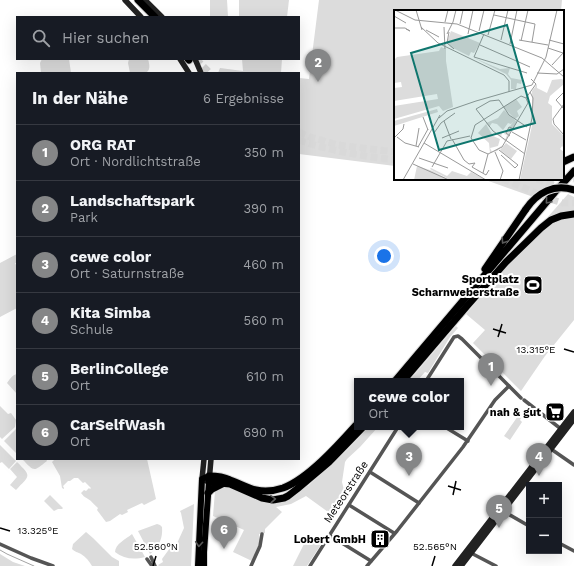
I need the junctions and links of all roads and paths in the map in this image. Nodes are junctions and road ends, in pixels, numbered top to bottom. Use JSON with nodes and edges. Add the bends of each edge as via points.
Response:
{"nodes":[{"id":1,"x":125,"y":0,"type":"edge"},
{"id":2,"x":132,"y":0,"type":"edge"},
{"id":3,"x":138,"y":0,"type":"edge"},
{"id":4,"x":145,"y":0,"type":"edge"},
{"id":5,"x":140,"y":16,"type":"edge"},
{"id":6,"x":147,"y":16,"type":"edge"},
{"id":7,"x":154,"y":16,"type":"edge"},
{"id":8,"x":161,"y":16,"type":"edge"},
{"id":9,"x":181,"y":60,"type":"edge"},
{"id":10,"x":192,"y":60,"type":"edge"},
{"id":11,"x":188,"y":72,"type":"edge"},
{"id":12,"x":200,"y":72,"type":"edge"},
{"id":13,"x":574,"y":157,"type":"edge"},
{"id":14,"x":564,"y":162,"type":"edge"},
{"id":15,"x":574,"y":172,"type":"edge"},
{"id":16,"x":573,"y":192,"type":"edge"},
{"id":17,"x":574,"y":214,"type":"edge"},
{"id":18,"x":482,"y":279,"type":"junction"},
{"id":19,"x":398,"y":378,"type":"edge"},
{"id":20,"x":406,"y":378,"type":"edge"},
{"id":21,"x":428,"y":378,"type":"edge"},
{"id":22,"x":509,"y":386,"type":"junction"},
{"id":23,"x":574,"y":412,"type":"edge"},
{"id":24,"x":574,"y":419,"type":"edge"},
{"id":25,"x":354,"y":427,"type":"edge"},
{"id":26,"x":360,"y":430,"type":"edge"},
{"id":27,"x":396,"y":430,"type":"edge"},
{"id":28,"x":450,"y":430,"type":"edge"},
{"id":29,"x":563,"y":430,"type":"junction"},
{"id":30,"x":468,"y":441,"type":"junction"},
{"id":31,"x":551,"y":449,"type":"junction"},
{"id":32,"x":204,"y":460,"type":"edge"},
{"id":33,"x":211,"y":460,"type":"edge"},
{"id":34,"x":574,"y":465,"type":"edge"},
{"id":35,"x":370,"y":472,"type":"junction"},
{"id":36,"x":207,"y":479,"type":"junction"},
{"id":37,"x":224,"y":483,"type":"junction"},
{"id":38,"x":208,"y":493,"type":"junction"},
{"id":39,"x":419,"y":503,"type":"junction"},
{"id":40,"x":349,"y":505,"type":"junction"},
{"id":41,"x":501,"y":510,"type":"junction"},
{"id":42,"x":526,"y":524,"type":"edge"},
{"id":43,"x":262,"y":534,"type":"dead end"},
{"id":44,"x":394,"y":534,"type":"junction"},
{"id":45,"x":330,"y":535,"type":"junction"},
{"id":46,"x":0,"y":544,"type":"edge"},
{"id":47,"x":562,"y":545,"type":"edge"},
{"id":48,"x":469,"y":551,"type":"junction"},
{"id":49,"x":574,"y":551,"type":"edge"},
{"id":50,"x":371,"y":560,"type":"junction"},
{"id":51,"x":313,"y":565,"type":"edge"},
{"id":52,"x":54,"y":566,"type":"edge"},
{"id":53,"x":152,"y":566,"type":"edge"},
{"id":54,"x":155,"y":566,"type":"edge"},
{"id":55,"x":198,"y":566,"type":"edge"},
{"id":56,"x":204,"y":566,"type":"edge"},
{"id":57,"x":252,"y":566,"type":"edge"},
{"id":58,"x":367,"y":566,"type":"edge"},
{"id":59,"x":455,"y":566,"type":"edge"},
{"id":60,"x":461,"y":566,"type":"edge"},
{"id":61,"x":496,"y":566,"type":"edge"}],
"edges":[{"from":1,"to":5,"type":"main road"},
{"from":2,"to":6,"type":"highway"},
{"from":3,"to":7,"type":"highway"},
{"from":4,"to":8,"type":"main road"},
{"from":9,"to":11,"type":"main road"},
{"from":10,"to":12,"type":"main road"},
{"from":13,"to":14,"type":"highway"},
{"from":15,"to":18,"type":"highway","one_way":true},
{"from":16,"to":18,"type":"highway","one_way":true,"bridge":true,"via":[[565,188],[550,189],[534,199],[485,269]]},
{"from":17,"to":20,"type":"highway","via":[[551,220],[506,262]]},
{"from":18,"to":19,"type":"highway"},
{"from":21,"to":22,"type":"street","via":[[454,337],[459,336]]},
{"from":22,"to":29,"type":"street"},
{"from":22,"to":30,"type":"street","via":[[495,400]]},
{"from":23,"to":29,"type":"main road"},
{"from":24,"to":29,"type":"main road"},
{"from":25,"to":36,"type":"highway","via":[[308,472],[284,488],[255,490],[230,479]]},
{"from":37,"to":26,"type":"highway","one_way":true,"via":[[262,498],[284,498],[329,462]]},
{"from":27,"to":35,"type":"street","name":"Meteorstraße"},
{"from":28,"to":30,"type":"street"},
{"from":29,"to":31,"type":"main road"},
{"from":29,"to":41,"type":"main road"},
{"from":30,"to":39,"type":"street"},
{"from":31,"to":34,"type":"street"},
{"from":31,"to":41,"type":"main road"},
{"from":32,"to":36,"type":"main road"},
{"from":33,"to":36,"type":"main road"},
{"from":35,"to":39,"type":"street"},
{"from":35,"to":40,"type":"street","name":"Meteorstraße"},
{"from":36,"to":37,"type":"highway"},
{"from":36,"to":38,"type":"main road"},
{"from":36,"to":55,"type":"main road","one_way":true},
{"from":37,"to":38,"type":"highway"},
{"from":38,"to":56,"type":"main road"},
{"from":39,"to":44,"type":"street"},
{"from":40,"to":44,"type":"street"},
{"from":40,"to":45,"type":"street","name":"Meteorstraße"},
{"from":41,"to":42,"type":"street"},
{"from":41,"to":48,"type":"main road"},
{"from":43,"to":57,"type":"street"},
{"from":44,"to":50,"type":"street"},
{"from":45,"to":50,"type":"street"},
{"from":45,"to":51,"type":"street","name":"Meteorstraße"},
{"from":46,"to":52,"type":"street"},
{"from":47,"to":49,"type":"street"},
{"from":48,"to":59,"type":"main road"},
{"from":48,"to":60,"type":"main road"},
{"from":48,"to":61,"type":"street"},
{"from":50,"to":58,"type":"street"},
{"from":53,"to":54,"type":"street","via":[[149,558]]}]}
